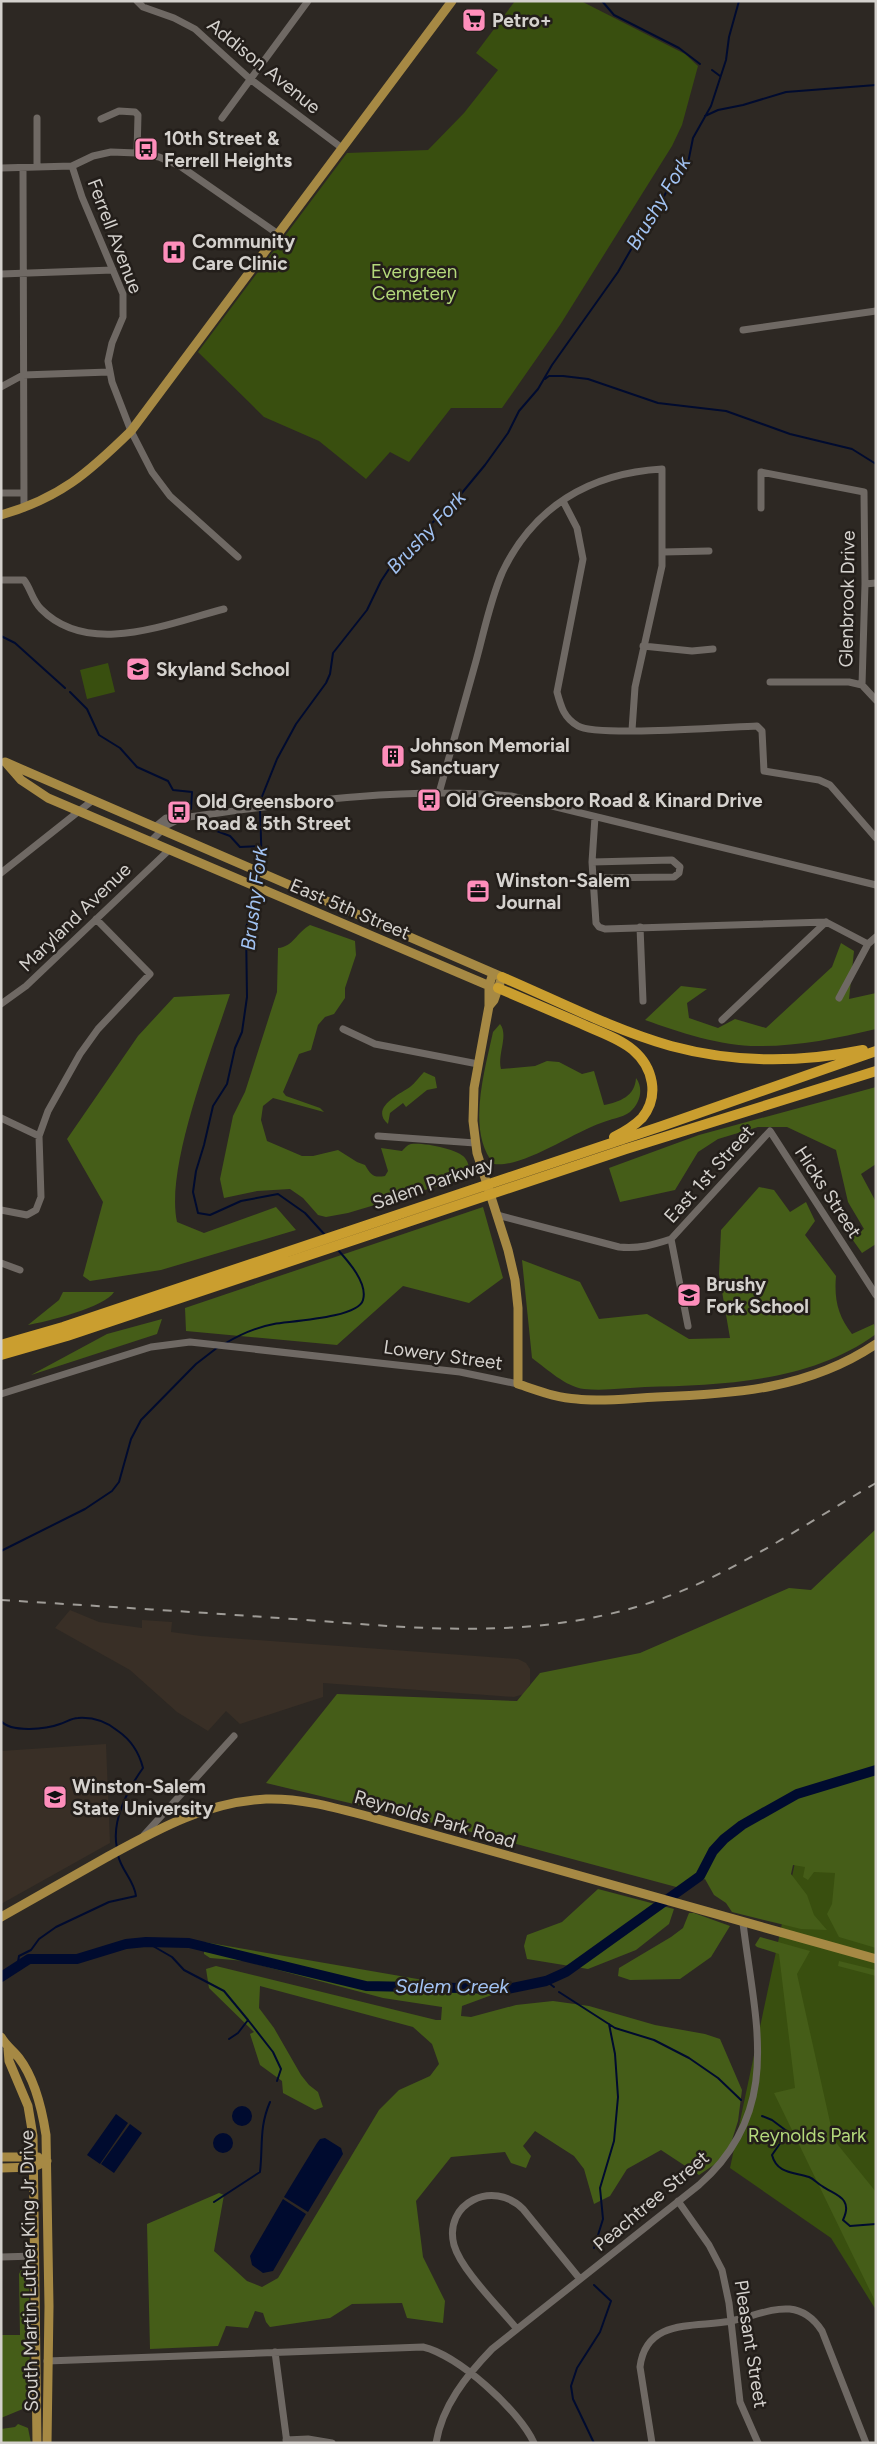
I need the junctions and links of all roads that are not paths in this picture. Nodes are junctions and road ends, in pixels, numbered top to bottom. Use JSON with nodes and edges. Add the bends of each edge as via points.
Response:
{"nodes":[{"id":1,"x":137,"y":1,"type":"edge"},
{"id":2,"x":308,"y":1,"type":"edge"},
{"id":3,"x":452,"y":1,"type":"edge"},
{"id":4,"x":250,"y":78,"type":"junction"},
{"id":5,"x":37,"y":118,"type":"dead end"},
{"id":6,"x":222,"y":118,"type":"dead end"},
{"id":7,"x":101,"y":119,"type":"dead end"},
{"id":8,"x":342,"y":148,"type":"junction"},
{"id":9,"x":137,"y":153,"type":"junction"},
{"id":10,"x":72,"y":166,"type":"junction"},
{"id":11,"x":37,"y":167,"type":"junction"},
{"id":12,"x":1,"y":168,"type":"edge"},
{"id":13,"x":23,"y":168,"type":"junction"},
{"id":14,"x":278,"y":234,"type":"junction"},
{"id":15,"x":113,"y":270,"type":"junction"},
{"id":16,"x":23,"y":273,"type":"junction"},
{"id":17,"x":1,"y":274,"type":"edge"},
{"id":18,"x":876,"y":311,"type":"edge"},
{"id":19,"x":743,"y":330,"type":"dead end"},
{"id":20,"x":109,"y":372,"type":"junction"},
{"id":21,"x":23,"y":375,"type":"junction"},
{"id":22,"x":1,"y":387,"type":"edge"},
{"id":23,"x":131,"y":431,"type":"junction"},
{"id":24,"x":23,"y":493,"type":"junction"},
{"id":25,"x":1,"y":494,"type":"edge"},
{"id":26,"x":563,"y":501,"type":"junction"},
{"id":27,"x":24,"y":508,"type":"junction"},
{"id":28,"x":761,"y":508,"type":"dead end"},
{"id":29,"x":1,"y":515,"type":"edge"},
{"id":30,"x":709,"y":551,"type":"dead end"},
{"id":31,"x":663,"y":552,"type":"junction"},
{"id":32,"x":238,"y":557,"type":"dead end"},
{"id":33,"x":1,"y":580,"type":"edge"},
{"id":34,"x":865,"y":584,"type":"junction"},
{"id":35,"x":876,"y":584,"type":"edge"},
{"id":36,"x":224,"y":609,"type":"dead end"},
{"id":37,"x":643,"y":646,"type":"junction"},
{"id":38,"x":713,"y":649,"type":"dead end"},
{"id":39,"x":770,"y":682,"type":"dead end"},
{"id":40,"x":862,"y":685,"type":"junction"},
{"id":41,"x":876,"y":700,"type":"edge"},
{"id":42,"x":632,"y":730,"type":"junction"},
{"id":43,"x":3,"y":762,"type":"edge"},
{"id":44,"x":439,"y":793,"type":"junction"},
{"id":45,"x":93,"y":800,"type":"junction"},
{"id":46,"x":78,"y":811,"type":"junction"},
{"id":47,"x":595,"y":817,"type":"junction"},
{"id":48,"x":158,"y":829,"type":"junction"},
{"id":49,"x":876,"y":838,"type":"edge"},
{"id":50,"x":150,"y":842,"type":"junction"},
{"id":51,"x":169,"y":850,"type":"junction"},
{"id":52,"x":592,"y":862,"type":"junction"},
{"id":53,"x":1,"y":873,"type":"edge"},
{"id":54,"x":594,"y":878,"type":"junction"},
{"id":55,"x":876,"y":885,"type":"edge"},
{"id":56,"x":96,"y":919,"type":"junction"},
{"id":57,"x":826,"y":922,"type":"junction"},
{"id":58,"x":640,"y":927,"type":"junction"},
{"id":59,"x":876,"y":937,"type":"edge"},
{"id":60,"x":868,"y":944,"type":"junction"},
{"id":61,"x":497,"y":975,"type":"junction"},
{"id":62,"x":493,"y":987,"type":"junction"},
{"id":63,"x":839,"y":998,"type":"dead end"},
{"id":64,"x":643,"y":1001,"type":"dead end"},
{"id":65,"x":1,"y":1004,"type":"edge"},
{"id":66,"x":722,"y":1020,"type":"dead end"},
{"id":67,"x":343,"y":1029,"type":"dead end"},
{"id":68,"x":876,"y":1049,"type":"edge"},
{"id":69,"x":478,"y":1064,"type":"junction"},
{"id":70,"x":876,"y":1073,"type":"edge"},
{"id":71,"x":1,"y":1118,"type":"edge"},
{"id":72,"x":770,"y":1131,"type":"joint"},
{"id":73,"x":39,"y":1136,"type":"junction"},
{"id":74,"x":378,"y":1136,"type":"dead end"},
{"id":75,"x":475,"y":1143,"type":"junction"},
{"id":76,"x":599,"y":1146,"type":"junction"},
{"id":77,"x":507,"y":1182,"type":"junction"},
{"id":78,"x":471,"y":1195,"type":"junction"},
{"id":79,"x":1,"y":1210,"type":"edge"},
{"id":80,"x":497,"y":1215,"type":"junction"},
{"id":81,"x":671,"y":1239,"type":"junction"},
{"id":82,"x":1,"y":1263,"type":"edge"},
{"id":83,"x":20,"y":1270,"type":"dead end"},
{"id":84,"x":876,"y":1295,"type":"edge"},
{"id":85,"x":688,"y":1326,"type":"dead end"},
{"id":86,"x":876,"y":1344,"type":"edge"},
{"id":87,"x":1,"y":1345,"type":"edge"},
{"id":88,"x":1,"y":1355,"type":"edge"},
{"id":89,"x":518,"y":1384,"type":"junction"},
{"id":90,"x":1,"y":1394,"type":"edge"},
{"id":91,"x":234,"y":1736,"type":"dead end"},
{"id":92,"x":142,"y":1838,"type":"junction"},
{"id":93,"x":1,"y":1917,"type":"edge"},
{"id":94,"x":743,"y":1923,"type":"junction"},
{"id":95,"x":876,"y":1959,"type":"edge"},
{"id":96,"x":1,"y":2037,"type":"edge"},
{"id":97,"x":8,"y":2049,"type":"junction"},
{"id":98,"x":34,"y":2156,"type":"junction"},
{"id":99,"x":1,"y":2157,"type":"edge"},
{"id":100,"x":47,"y":2161,"type":"junction"},
{"id":101,"x":34,"y":2167,"type":"junction"},
{"id":102,"x":1,"y":2168,"type":"edge"},
{"id":103,"x":678,"y":2201,"type":"junction"},
{"id":104,"x":34,"y":2256,"type":"junction"},
{"id":105,"x":1,"y":2257,"type":"edge"},
{"id":106,"x":580,"y":2279,"type":"junction"},
{"id":107,"x":35,"y":2311,"type":"junction"},
{"id":108,"x":731,"y":2322,"type":"junction"},
{"id":109,"x":516,"y":2328,"type":"junction"},
{"id":110,"x":275,"y":2352,"type":"junction"},
{"id":111,"x":47,"y":2361,"type":"junction"},
{"id":112,"x":469,"y":2374,"type":"junction"},
{"id":113,"x":287,"y":2442,"type":"edge"},
{"id":114,"x":36,"y":2443,"type":"edge"},
{"id":115,"x":47,"y":2443,"type":"edge"},
{"id":116,"x":332,"y":2443,"type":"edge"},
{"id":117,"x":436,"y":2443,"type":"edge"},
{"id":118,"x":534,"y":2443,"type":"edge"},
{"id":119,"x":652,"y":2443,"type":"edge"},
{"id":120,"x":758,"y":2443,"type":"edge"},
{"id":121,"x":866,"y":2443,"type":"edge"}],
"edges":[{"from":1,"to":4,"type":"street","name":"Addison Avenue","via":[[142,7],[195,29]]},
{"from":2,"to":4,"type":"street"},
{"from":3,"to":8,"type":"main road"},
{"from":4,"to":6,"type":"street"},
{"from":4,"to":8,"type":"street","name":"Addison Avenue"},
{"from":5,"to":11,"type":"street"},
{"from":7,"to":9,"type":"street","via":[[118,111],[135,112],[138,115]]},
{"from":8,"to":14,"type":"main road"},
{"from":9,"to":10,"type":"street","via":[[102,153]]},
{"from":9,"to":14,"type":"street","via":[[180,166]]},
{"from":10,"to":11,"type":"street"},
{"from":10,"to":15,"type":"street","name":"Ferrell Avenue"},
{"from":11,"to":13,"type":"street"},
{"from":12,"to":13,"type":"street"},
{"from":13,"to":16,"type":"street"},
{"from":14,"to":23,"type":"main road"},
{"from":15,"to":16,"type":"street"},
{"from":15,"to":20,"type":"street","name":"Ferrell Avenue","via":[[123,294],[124,310],[109,353]]},
{"from":16,"to":17,"type":"street"},
{"from":16,"to":21,"type":"street"},
{"from":18,"to":19,"type":"street"},
{"from":20,"to":21,"type":"street"},
{"from":20,"to":23,"type":"street","name":"Ferrell Avenue"},
{"from":21,"to":22,"type":"street"},
{"from":21,"to":24,"type":"street"},
{"from":23,"to":27,"type":"main road","via":[[95,467],[72,484]]},
{"from":23,"to":32,"type":"street","name":"Ferrell Avenue","via":[[152,472],[170,496]]},
{"from":24,"to":25,"type":"street"},
{"from":24,"to":27,"type":"street"},
{"from":26,"to":31,"type":"street","via":[[609,476],[633,470],[662,469]]},
{"from":26,"to":42,"type":"street","via":[[577,528],[583,559],[557,692],[562,710],[579,727]]},
{"from":26,"to":44,"type":"street","via":[[528,531],[502,575]]},
{"from":27,"to":29,"type":"main road"},
{"from":28,"to":34,"type":"street","name":"Glenbrook Drive","via":[[761,472],[864,492]]},
{"from":30,"to":31,"type":"street"},
{"from":31,"to":37,"type":"street"},
{"from":33,"to":36,"type":"street","via":[[24,580],[34,601],[48,616],[75,629],[95,633],[131,633]]},
{"from":34,"to":35,"type":"street"},
{"from":34,"to":40,"type":"street","name":"Glenbrook Drive"},
{"from":37,"to":38,"type":"street","via":[[692,651]]},
{"from":37,"to":42,"type":"street","via":[[635,687]]},
{"from":39,"to":40,"type":"street","via":[[850,682]]},
{"from":40,"to":41,"type":"street","name":"Glenbrook Drive"},
{"from":42,"to":49,"type":"street","via":[[757,726],[762,731],[764,772],[819,780],[830,785]]},
{"from":43,"to":45,"type":"main road","name":"East 5th Street"},
{"from":43,"to":46,"type":"main road","name":"East 5th Street","via":[[34,790]]},
{"from":44,"to":47,"type":"street","via":[[511,796]]},
{"from":44,"to":48,"type":"street","via":[[345,798],[166,818]]},
{"from":45,"to":46,"type":"street"},
{"from":45,"to":48,"type":"main road","name":"East 5th Street"},
{"from":46,"to":50,"type":"main road","name":"East 5th Street"},
{"from":46,"to":53,"type":"street"},
{"from":47,"to":52,"type":"street"},
{"from":47,"to":55,"type":"street"},
{"from":48,"to":50,"type":"street"},
{"from":48,"to":61,"type":"main road","name":"East 5th Street"},
{"from":50,"to":51,"type":"main road","name":"East 5th Street"},
{"from":51,"to":56,"type":"street","name":"Maryland Avenue"},
{"from":51,"to":62,"type":"main road","name":"East 5th Street"},
{"from":52,"to":54,"type":"street"},
{"from":52,"to":54,"type":"street","via":[[672,860],[680,867],[674,877]]},
{"from":54,"to":58,"type":"street","via":[[598,927]]},
{"from":56,"to":65,"type":"street","name":"Maryland Avenue","via":[[26,986]]},
{"from":56,"to":73,"type":"street","via":[[150,974],[98,1029],[80,1054],[63,1082]]},
{"from":57,"to":58,"type":"street"},
{"from":57,"to":60,"type":"street"},
{"from":57,"to":66,"type":"street"},
{"from":58,"to":64,"type":"street"},
{"from":59,"to":60,"type":"street"},
{"from":60,"to":63,"type":"street"},
{"from":61,"to":62,"type":"main road"},
{"from":61,"to":68,"type":"highway","via":[[630,1032],[689,1050],[776,1060]]},
{"from":62,"to":69,"type":"main road","via":[[494,1000],[489,1006]]},
{"from":62,"to":76,"type":"highway","via":[[612,1037],[632,1050],[645,1064],[652,1083],[648,1108],[633,1126]]},
{"from":67,"to":69,"type":"street","via":[[375,1044]]},
{"from":68,"to":76,"type":"highway","name":"Salem Parkway"},
{"from":69,"to":75,"type":"main road","via":[[473,1099]]},
{"from":70,"to":77,"type":"highway","name":"Salem Parkway"},
{"from":71,"to":73,"type":"street"},
{"from":72,"to":81,"type":"street","name":"East 1st Street"},
{"from":72,"to":84,"type":"street","name":"Hicks Street"},
{"from":73,"to":79,"type":"street","via":[[39,1206],[27,1215]]},
{"from":74,"to":75,"type":"street"},
{"from":75,"to":80,"type":"main road"},
{"from":76,"to":77,"type":"highway","name":"Salem Parkway"},
{"from":77,"to":78,"type":"highway","name":"Salem Parkway"},
{"from":78,"to":87,"type":"highway","name":"Salem Parkway","via":[[362,1225]]},
{"from":78,"to":88,"type":"highway","name":"Salem Parkway","via":[[370,1234],[60,1339]]},
{"from":80,"to":81,"type":"street","name":"East 1st Street","via":[[619,1247],[638,1248]]},
{"from":80,"to":89,"type":"main road","via":[[516,1293]]},
{"from":81,"to":85,"type":"street"},
{"from":82,"to":83,"type":"street"},
{"from":86,"to":89,"type":"main road","name":"Lowery Street","via":[[838,1367],[807,1379],[736,1393],[576,1400]]},
{"from":89,"to":90,"type":"street","name":"Lowery Street","via":[[460,1372],[202,1342],[178,1342],[151,1347]]},
{"from":91,"to":92,"type":"street"},
{"from":92,"to":93,"type":"main road","name":"Reynolds Park Road"},
{"from":92,"to":94,"type":"main road","name":"Reynolds Park Road","via":[[178,1819],[218,1806],[267,1799],[301,1801],[367,1816]]},
{"from":94,"to":95,"type":"main road","name":"Reynolds Park Road"},
{"from":94,"to":103,"type":"street","name":"Peachtree Street","via":[[758,2056],[755,2094],[742,2133],[730,2153],[709,2177]]},
{"from":96,"to":97,"type":"main road","name":"South Martin Luther King Jr Drive"},
{"from":97,"to":98,"type":"main road","name":"South Martin Luther King Jr Drive","via":[[28,2106]]},
{"from":97,"to":100,"type":"main road","name":"South Martin Luther King Jr Drive","via":[[18,2056],[36,2093],[44,2124]]},
{"from":98,"to":99,"type":"main road"},
{"from":98,"to":100,"type":"main road"},
{"from":98,"to":101,"type":"main road","name":"South Martin Luther King Jr Drive"},
{"from":100,"to":101,"type":"main road"},
{"from":100,"to":111,"type":"main road","name":"South Martin Luther King Jr Drive"},
{"from":101,"to":102,"type":"main road"},
{"from":101,"to":104,"type":"main road","name":"South Martin Luther King Jr Drive"},
{"from":103,"to":106,"type":"street","name":"Peachtree Street"},
{"from":103,"to":108,"type":"street","name":"Pleasant Street","via":[[709,2244],[722,2270]]},
{"from":104,"to":105,"type":"street"},
{"from":104,"to":107,"type":"main road","name":"South Martin Luther King Jr Drive"},
{"from":106,"to":109,"type":"street","name":"Peachtree Street"},
{"from":106,"to":109,"type":"street","via":[[513,2200],[486,2195],[467,2204],[457,2216],[453,2231],[457,2254]]},
{"from":107,"to":111,"type":"main road","via":[[42,2357]]},
{"from":107,"to":114,"type":"main road","name":"South Martin Luther King Jr Drive"},
{"from":108,"to":119,"type":"street","via":[[669,2329],[645,2350],[641,2359],[641,2377]]},
{"from":108,"to":120,"type":"street","name":"Pleasant Street","via":[[740,2402]]},
{"from":108,"to":121,"type":"street","via":[[784,2308],[796,2310],[812,2319],[826,2338]]},
{"from":109,"to":112,"type":"street","name":"Peachtree Street"},
{"from":110,"to":111,"type":"street"},
{"from":110,"to":112,"type":"street","via":[[423,2347],[448,2357]]},
{"from":110,"to":113,"type":"street"},
{"from":111,"to":115,"type":"main road","name":"South Martin Luther King Jr Drive"},
{"from":112,"to":117,"type":"street","name":"Peachtree Street","via":[[447,2407]]},
{"from":112,"to":118,"type":"street","via":[[516,2414]]},
{"from":113,"to":116,"type":"street","via":[[308,2439]]}]}
